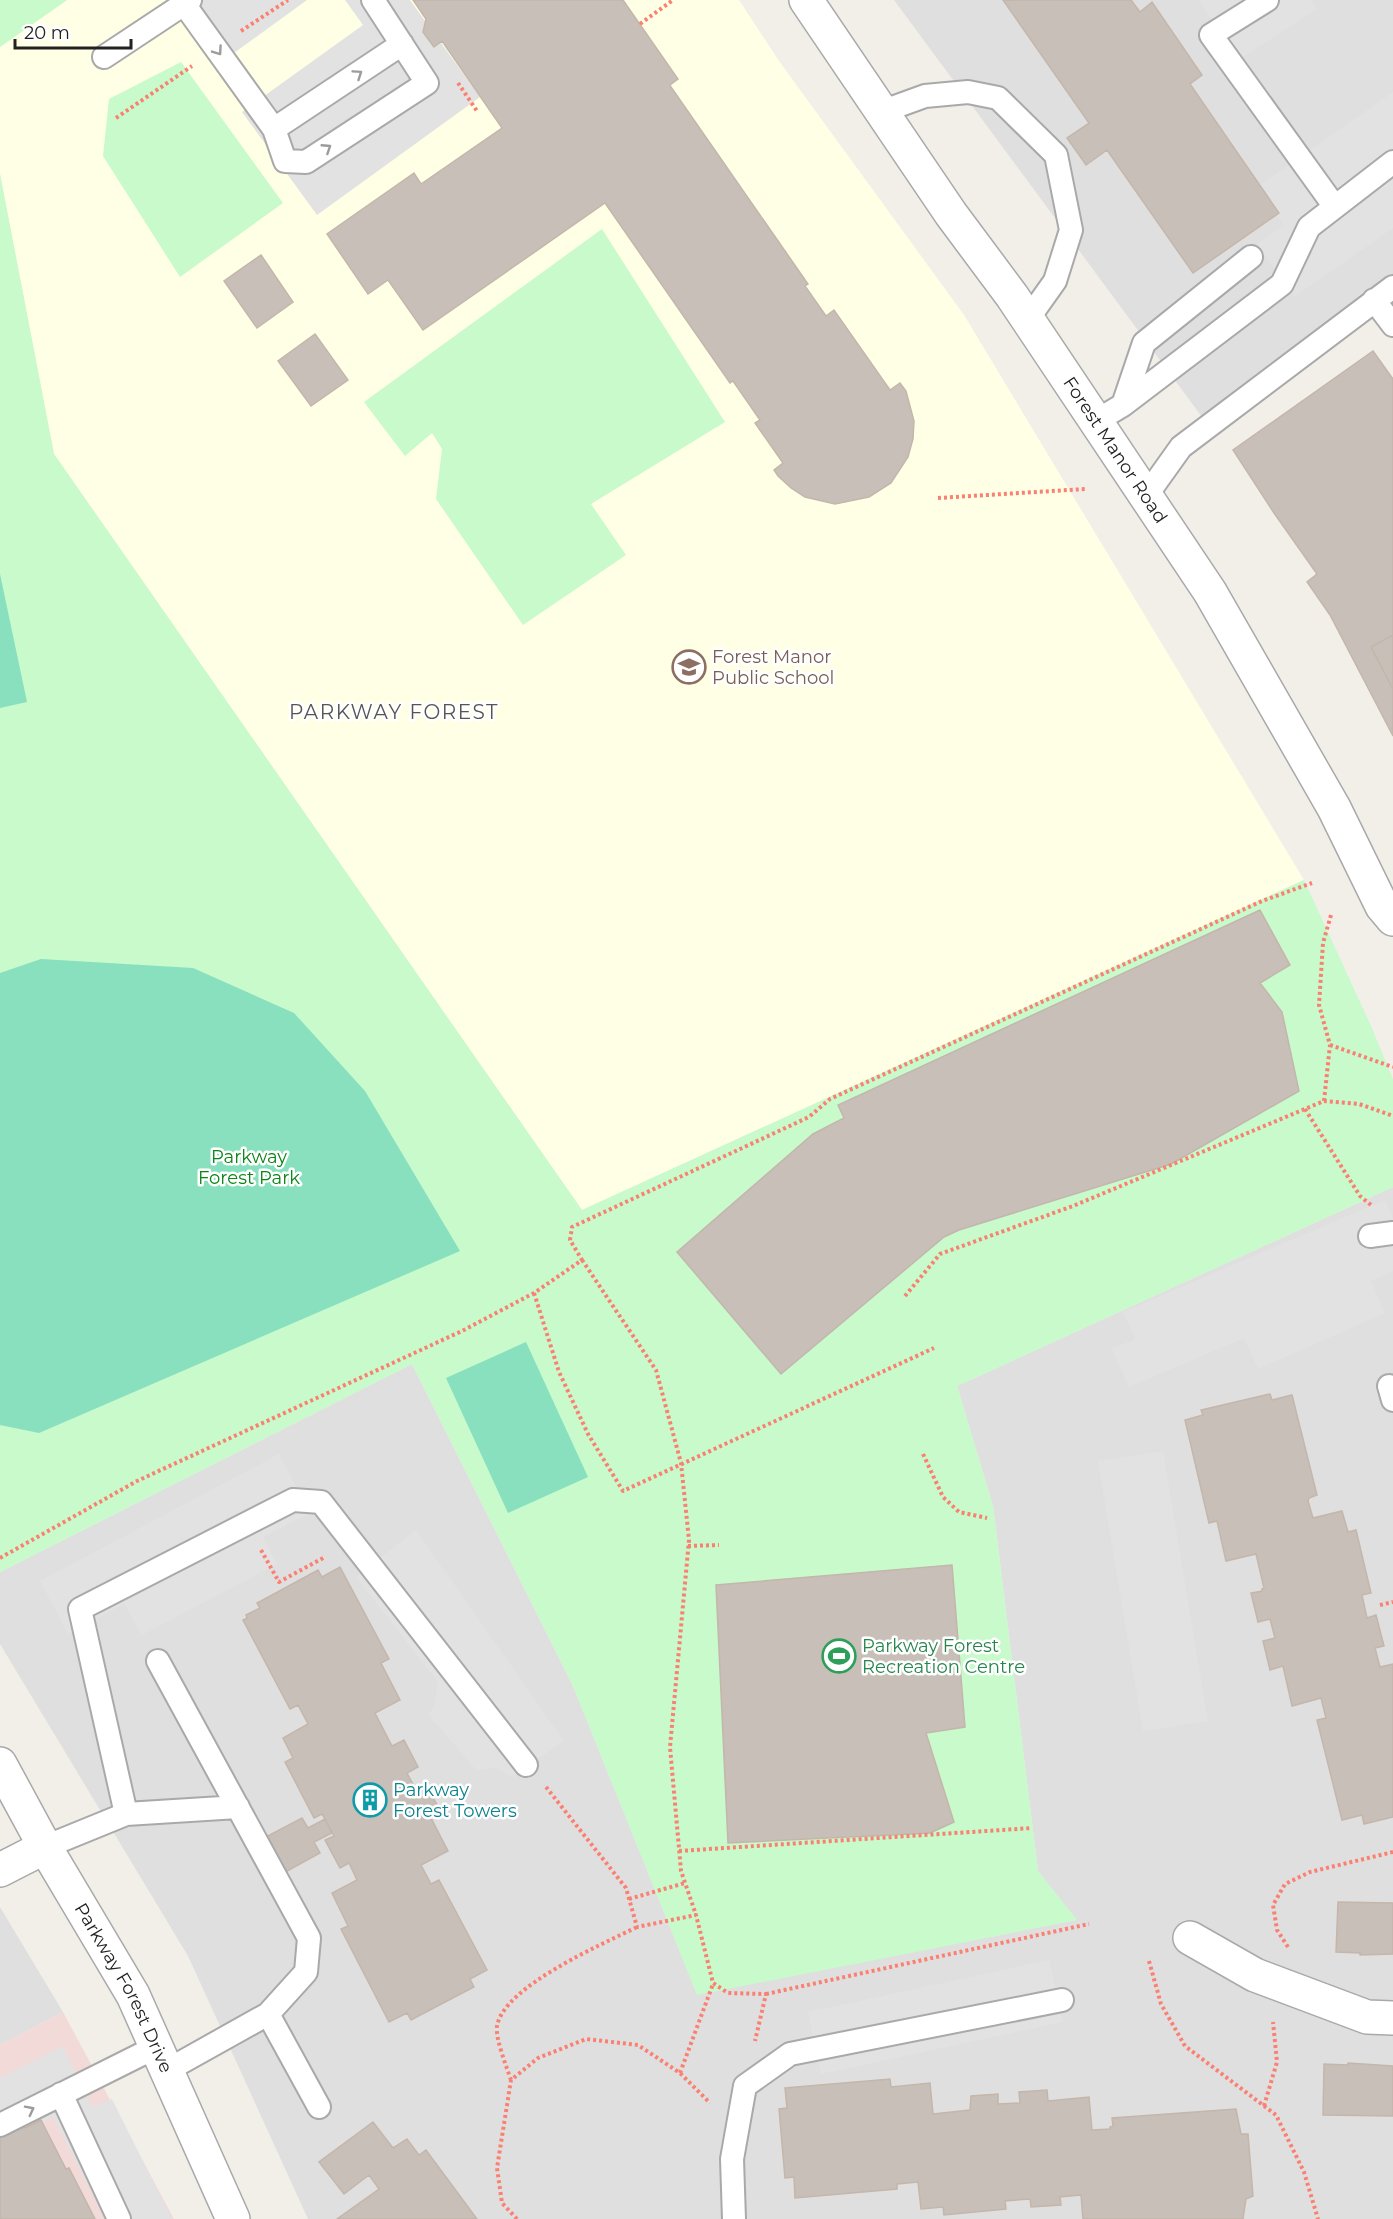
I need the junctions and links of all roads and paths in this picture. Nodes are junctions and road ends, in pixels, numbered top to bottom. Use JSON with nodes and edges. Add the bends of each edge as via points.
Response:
{"nodes":[{"id":1,"x":288,"y":0,"type":"edge"},
{"id":2,"x":373,"y":0,"type":"edge"},
{"id":3,"x":673,"y":0,"type":"edge"},
{"id":4,"x":806,"y":0,"type":"edge"},
{"id":5,"x":1267,"y":0,"type":"edge"},
{"id":6,"x":187,"y":2,"type":"edge"},
{"id":7,"x":640,"y":24,"type":"dead end"},
{"id":8,"x":240,"y":32,"type":"dead end"},
{"id":9,"x":402,"y":44,"type":"junction"},
{"id":10,"x":104,"y":57,"type":"dead end"},
{"id":11,"x":195,"y":63,"type":"dead end"},
{"id":12,"x":881,"y":112,"type":"junction"},
{"id":13,"x":116,"y":118,"type":"dead end"},
{"id":14,"x":274,"y":129,"type":"junction"},
{"id":15,"x":1393,"y":162,"type":"edge"},
{"id":16,"x":1335,"y":207,"type":"junction"},
{"id":17,"x":1251,"y":257,"type":"dead end"},
{"id":18,"x":1393,"y":287,"type":"edge"},
{"id":19,"x":1374,"y":300,"type":"junction"},
{"id":20,"x":1028,"y":319,"type":"junction"},
{"id":21,"x":1393,"y":325,"type":"edge"},
{"id":22,"x":1110,"y":413,"type":"junction"},
{"id":23,"x":1084,"y":489,"type":"dead end"},
{"id":24,"x":1146,"y":496,"type":"junction"},
{"id":25,"x":938,"y":498,"type":"dead end"},
{"id":26,"x":1312,"y":883,"type":"dead end"},
{"id":27,"x":1330,"y":915,"type":"dead end"},
{"id":28,"x":1393,"y":919,"type":"edge"},
{"id":29,"x":1330,"y":1045,"type":"junction"},
{"id":30,"x":1393,"y":1066,"type":"edge"},
{"id":31,"x":1324,"y":1101,"type":"junction"},
{"id":32,"x":1305,"y":1109,"type":"junction"},
{"id":33,"x":1393,"y":1116,"type":"edge"},
{"id":34,"x":1372,"y":1207,"type":"dead end"},
{"id":35,"x":1393,"y":1233,"type":"edge"},
{"id":36,"x":1370,"y":1236,"type":"dead end"},
{"id":37,"x":582,"y":1260,"type":"junction"},
{"id":38,"x":534,"y":1293,"type":"junction"},
{"id":39,"x":905,"y":1296,"type":"dead end"},
{"id":40,"x":934,"y":1348,"type":"dead end"},
{"id":41,"x":923,"y":1454,"type":"dead end"},
{"id":42,"x":681,"y":1462,"type":"junction"},
{"id":43,"x":987,"y":1518,"type":"dead end"},
{"id":44,"x":247,"y":1524,"type":"junction"},
{"id":45,"x":352,"y":1542,"type":"junction"},
{"id":46,"x":719,"y":1545,"type":"dead end"},
{"id":47,"x":688,"y":1546,"type":"junction"},
{"id":48,"x":0,"y":1558,"type":"edge"},
{"id":49,"x":1393,"y":1602,"type":"edge"},
{"id":50,"x":1380,"y":1605,"type":"dead end"},
{"id":51,"x":158,"y":1662,"type":"dead end"},
{"id":52,"x":0,"y":1764,"type":"edge"},
{"id":53,"x":526,"y":1765,"type":"joint"},
{"id":54,"x":238,"y":1807,"type":"junction"},
{"id":55,"x":126,"y":1814,"type":"junction"},
{"id":56,"x":1032,"y":1828,"type":"dead end"},
{"id":57,"x":45,"y":1847,"type":"junction"},
{"id":58,"x":679,"y":1851,"type":"junction"},
{"id":59,"x":1393,"y":1852,"type":"edge"},
{"id":60,"x":0,"y":1870,"type":"edge"},
{"id":61,"x":685,"y":1884,"type":"junction"},
{"id":62,"x":629,"y":1899,"type":"junction"},
{"id":63,"x":696,"y":1916,"type":"junction"},
{"id":64,"x":1089,"y":1924,"type":"dead end"},
{"id":65,"x":637,"y":1927,"type":"junction"},
{"id":66,"x":1190,"y":1938,"type":"dead end"},
{"id":67,"x":1291,"y":1951,"type":"dead end"},
{"id":68,"x":1149,"y":1961,"type":"dead end"},
{"id":69,"x":713,"y":1983,"type":"junction"},
{"id":70,"x":766,"y":1994,"type":"junction"},
{"id":71,"x":1062,"y":2000,"type":"dead end"},
{"id":72,"x":267,"y":2014,"type":"junction"},
{"id":73,"x":1272,"y":2015,"type":"dead end"},
{"id":74,"x":1393,"y":2018,"type":"edge"},
{"id":75,"x":161,"y":2059,"type":"junction"},
{"id":76,"x":680,"y":2073,"type":"junction"},
{"id":77,"x":511,"y":2080,"type":"junction"},
{"id":78,"x":745,"y":2086,"type":"junction"},
{"id":79,"x":61,"y":2094,"type":"junction"},
{"id":80,"x":713,"y":2106,"type":"dead end"},
{"id":81,"x":1264,"y":2106,"type":"junction"},
{"id":82,"x":319,"y":2107,"type":"dead end"},
{"id":83,"x":0,"y":2125,"type":"edge"},
{"id":84,"x":119,"y":2219,"type":"edge"},
{"id":85,"x":233,"y":2219,"type":"edge"},
{"id":86,"x":517,"y":2219,"type":"edge"},
{"id":87,"x":734,"y":2219,"type":"edge"},
{"id":88,"x":1318,"y":2219,"type":"edge"}],
"edges":[{"from":1,"to":8,"type":"path"},
{"from":2,"to":9,"type":"lane"},
{"from":3,"to":7,"type":"path"},
{"from":4,"to":12,"type":"street","name":"Forest Manor Road"},
{"from":5,"to":16,"type":"lane","via":[[1211,35]]},
{"from":6,"to":10,"type":"lane"},
{"from":6,"to":14,"type":"lane","one_way":true},
{"from":14,"to":9,"type":"lane","one_way":true},
{"from":14,"to":9,"type":"lane","one_way":true,"via":[[285,161],[306,162],[427,83]]},
{"from":11,"to":13,"type":"path"},
{"from":12,"to":20,"type":"street","name":"Forest Manor Road"},
{"from":12,"to":20,"type":"lane","via":[[925,96],[968,92],[998,98],[1056,156],[1071,230],[1055,281]]},
{"from":15,"to":16,"type":"lane"},
{"from":16,"to":22,"type":"lane","via":[[1309,227],[1282,284]]},
{"from":17,"to":22,"type":"lane","via":[[1144,343]]},
{"from":18,"to":19,"type":"lane"},
{"from":19,"to":21,"type":"lane"},
{"from":19,"to":24,"type":"lane","via":[[1181,447]]},
{"from":20,"to":22,"type":"street","name":"Forest Manor Road"},
{"from":22,"to":24,"type":"street","name":"Forest Manor Road"},
{"from":23,"to":25,"type":"path"},
{"from":24,"to":28,"type":"street","name":"Forest Manor Road","via":[[1216,602],[1334,807],[1382,906]]},
{"from":26,"to":37,"type":"path","via":[[1262,901],[830,1099],[809,1117],[572,1227],[570,1240]]},
{"from":27,"to":29,"type":"path","via":[[1323,943],[1318,1005]]},
{"from":29,"to":30,"type":"path"},
{"from":29,"to":31,"type":"path"},
{"from":31,"to":32,"type":"path"},
{"from":31,"to":33,"type":"path","via":[[1359,1104]]},
{"from":32,"to":34,"type":"path","via":[[1360,1196]]},
{"from":32,"to":39,"type":"path","via":[[1073,1206],[940,1254]]},
{"from":35,"to":36,"type":"lane"},
{"from":37,"to":38,"type":"path"},
{"from":37,"to":42,"type":"path","via":[[657,1370]]},
{"from":38,"to":42,"type":"path","via":[[559,1372],[588,1434],[623,1491]]},
{"from":38,"to":48,"type":"path","via":[[462,1331],[137,1481]]},
{"from":40,"to":42,"type":"path"},
{"from":41,"to":43,"type":"path","via":[[943,1497],[959,1512]]},
{"from":42,"to":47,"type":"path"},
{"from":44,"to":45,"type":"lane","via":[[293,1500],[321,1502]]},
{"from":44,"to":45,"type":"path","via":[[279,1582]]},
{"from":44,"to":55,"type":"lane","via":[[80,1610]]},
{"from":45,"to":53,"type":"lane"},
{"from":46,"to":47,"type":"path"},
{"from":47,"to":58,"type":"path","via":[[670,1747]]},
{"from":49,"to":50,"type":"path"},
{"from":51,"to":54,"type":"lane"},
{"from":52,"to":57,"type":"street","name":"Parkway Forest Drive"},
{"from":53,"to":62,"type":"path","via":[[559,1800],[626,1888]]},
{"from":54,"to":55,"type":"lane"},
{"from":54,"to":72,"type":"lane","via":[[309,1938],[306,1972]]},
{"from":55,"to":57,"type":"lane"},
{"from":56,"to":58,"type":"path"},
{"from":57,"to":60,"type":"street"},
{"from":57,"to":75,"type":"street","name":"Parkway Forest Drive","via":[[133,1995]]},
{"from":58,"to":61,"type":"path"},
{"from":59,"to":67,"type":"path","via":[[1310,1872],[1286,1884],[1273,1905],[1277,1930]]},
{"from":61,"to":62,"type":"path"},
{"from":61,"to":63,"type":"path"},
{"from":62,"to":65,"type":"path"},
{"from":63,"to":65,"type":"path"},
{"from":63,"to":69,"type":"path"},
{"from":64,"to":70,"type":"path"},
{"from":65,"to":77,"type":"path","via":[[560,1965],[510,2002],[497,2027]]},
{"from":66,"to":74,"type":"street","via":[[1255,1975],[1367,2017]]},
{"from":68,"to":81,"type":"path","via":[[1161,2004],[1185,2046]]},
{"from":69,"to":70,"type":"path","via":[[728,1993]]},
{"from":69,"to":76,"type":"path"},
{"from":70,"to":78,"type":"path"},
{"from":71,"to":78,"type":"lane","via":[[790,2054]]},
{"from":72,"to":75,"type":"lane"},
{"from":72,"to":82,"type":"lane"},
{"from":73,"to":81,"type":"path","via":[[1277,2062]]},
{"from":75,"to":79,"type":"lane"},
{"from":75,"to":85,"type":"street","name":"Parkway Forest Drive"},
{"from":76,"to":77,"type":"path","via":[[638,2045],[586,2039],[538,2058]]},
{"from":76,"to":80,"type":"path"},
{"from":77,"to":86,"type":"path","via":[[497,2168],[502,2203]]},
{"from":78,"to":87,"type":"lane","via":[[732,2159]]},
{"from":83,"to":79,"type":"lane","one_way":true},
{"from":79,"to":84,"type":"lane"},
{"from":81,"to":88,"type":"path","via":[[1276,2115],[1304,2172]]}]}
